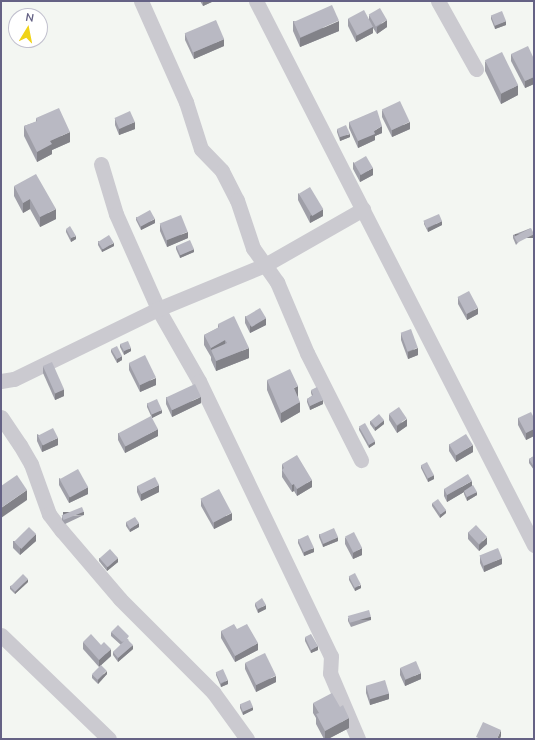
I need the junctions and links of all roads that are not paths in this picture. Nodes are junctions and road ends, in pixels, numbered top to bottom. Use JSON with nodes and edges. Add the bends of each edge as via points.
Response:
{"nodes":[{"id":1,"x":141,"y":1,"type":"edge"},
{"id":2,"x":256,"y":1,"type":"edge"},
{"id":3,"x":438,"y":1,"type":"edge"},
{"id":4,"x":476,"y":68,"type":"dead end"},
{"id":5,"x":101,"y":164,"type":"dead end"},
{"id":6,"x":363,"y":210,"type":"junction"},
{"id":7,"x":266,"y":266,"type":"junction"},
{"id":8,"x":158,"y":309,"type":"junction"},
{"id":9,"x":1,"y":381,"type":"edge"},
{"id":10,"x":1,"y":417,"type":"edge"},
{"id":11,"x":361,"y":460,"type":"dead end"},
{"id":12,"x":534,"y":545,"type":"edge"},
{"id":13,"x":1,"y":634,"type":"edge"},
{"id":14,"x":109,"y":739,"type":"edge"},
{"id":15,"x":247,"y":739,"type":"edge"},
{"id":16,"x":358,"y":739,"type":"edge"}],
"edges":[{"from":1,"to":7,"type":"street","via":[[186,102],[201,149],[222,171],[237,200],[253,248]]},
{"from":2,"to":6,"type":"street"},
{"from":3,"to":4,"type":"street"},
{"from":5,"to":8,"type":"street","via":[[116,214]]},
{"from":6,"to":7,"type":"street"},
{"from":6,"to":12,"type":"street"},
{"from":7,"to":8,"type":"street"},
{"from":7,"to":11,"type":"street","via":[[277,282],[307,353]]},
{"from":8,"to":9,"type":"street","via":[[14,379]]},
{"from":8,"to":16,"type":"street","via":[[199,381],[331,656],[330,673]]},
{"from":10,"to":15,"type":"street","via":[[31,464],[50,514],[62,531],[120,599],[214,692]]},
{"from":13,"to":14,"type":"street"}]}
